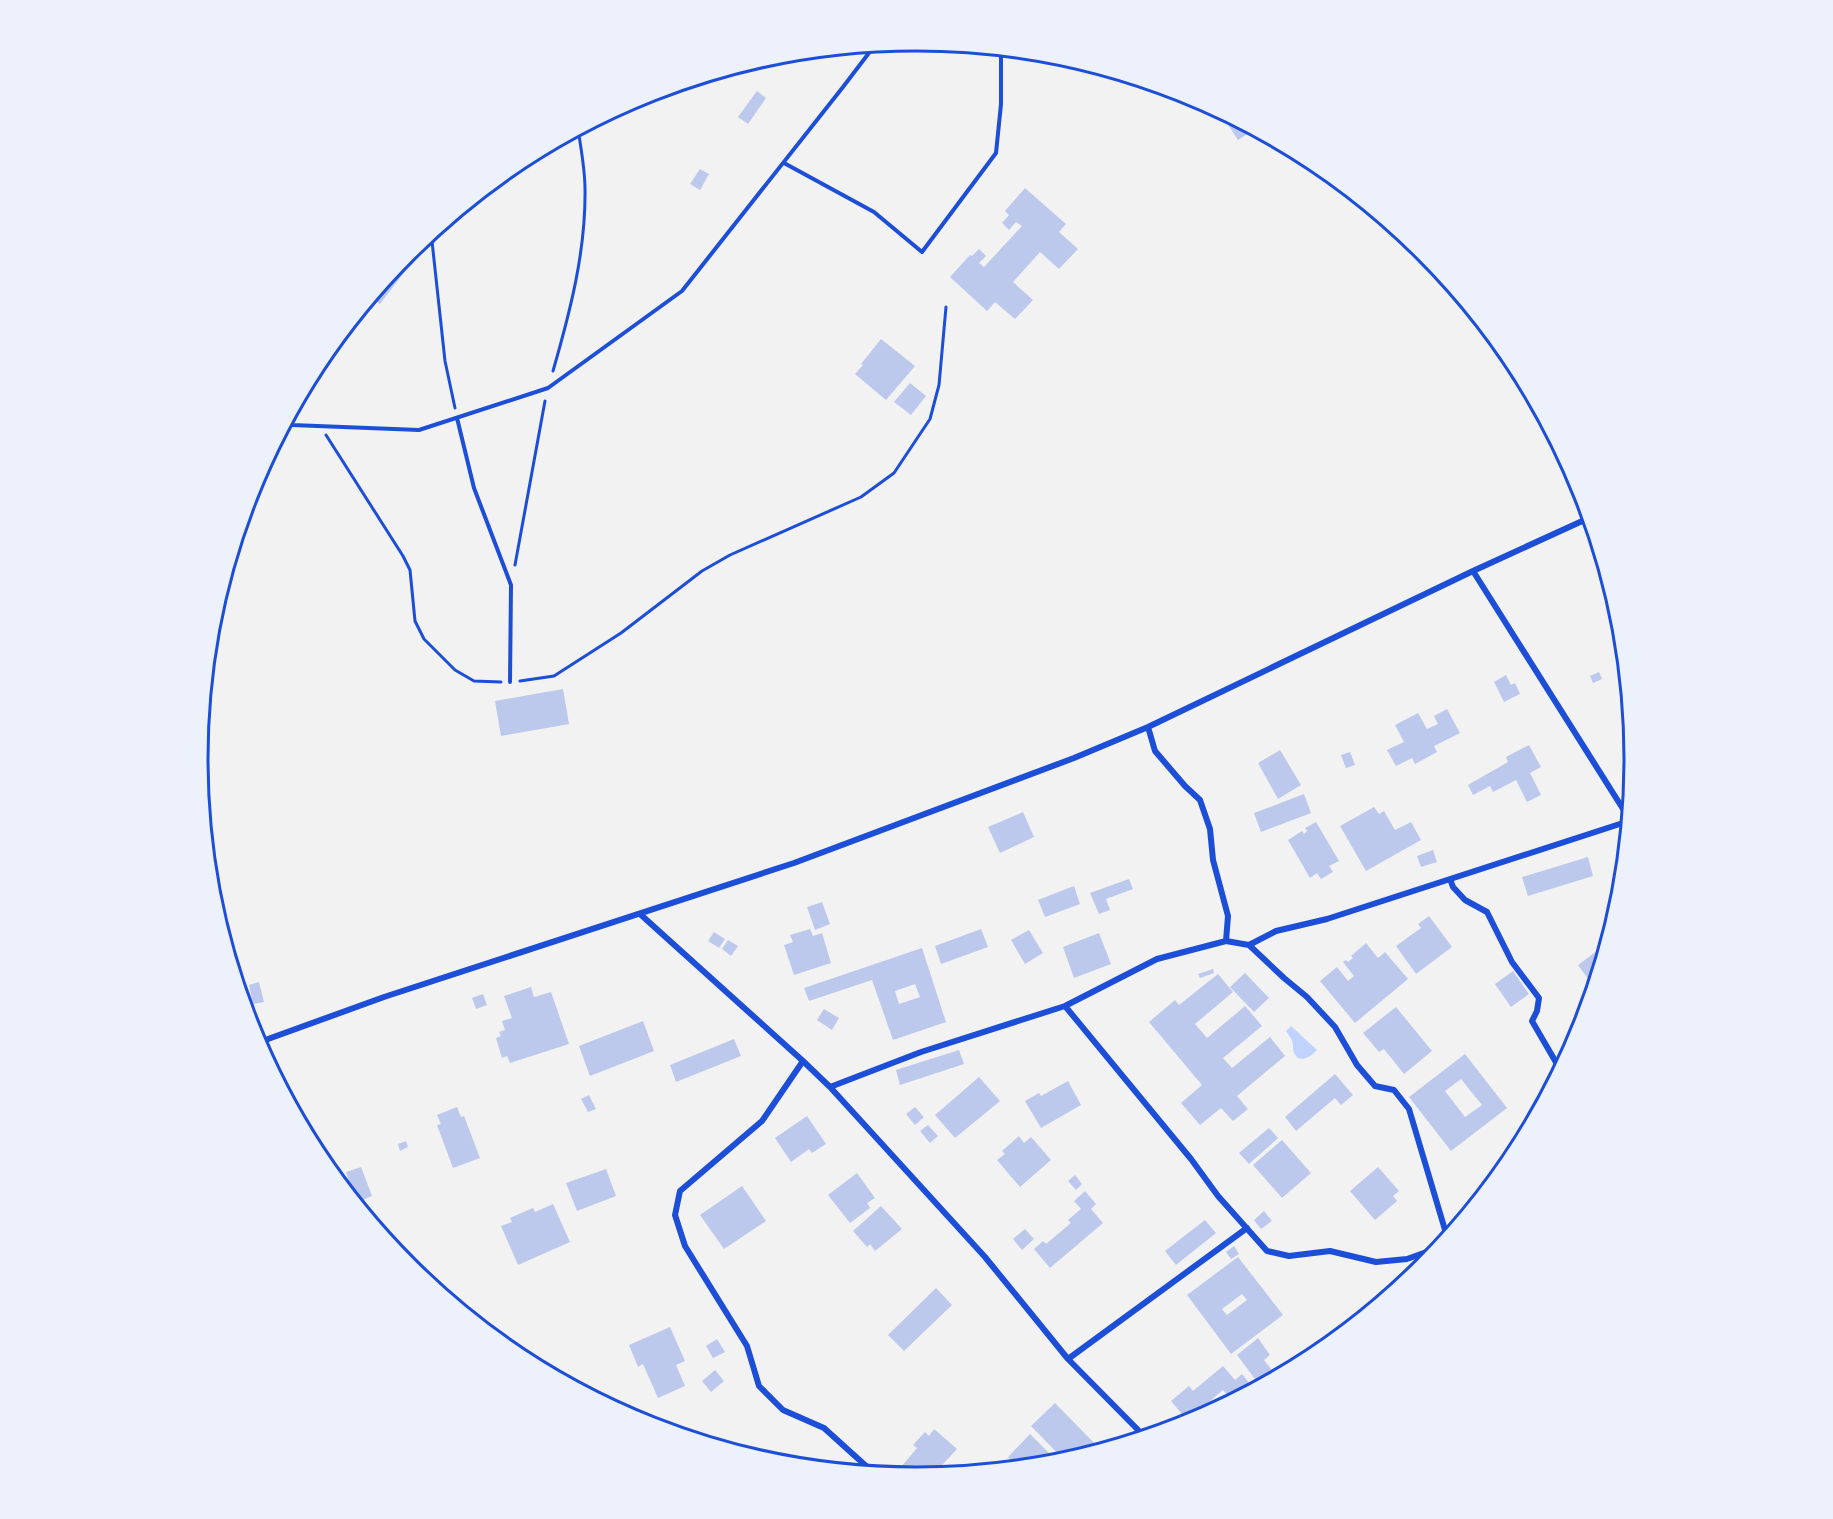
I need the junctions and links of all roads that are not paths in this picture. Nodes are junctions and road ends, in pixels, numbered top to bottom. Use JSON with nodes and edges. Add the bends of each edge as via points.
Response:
{"nodes":[{"id":1,"x":869,"y":53,"type":"edge"},
{"id":2,"x":1001,"y":56,"type":"edge"},
{"id":3,"x":784,"y":162,"type":"junction"},
{"id":4,"x":457,"y":418,"type":"junction"},
{"id":5,"x":292,"y":425,"type":"edge"},
{"id":6,"x":1583,"y":521,"type":"edge"},
{"id":7,"x":1473,"y":571,"type":"junction"},
{"id":8,"x":510,"y":682,"type":"road end"},
{"id":9,"x":1148,"y":727,"type":"junction"},
{"id":10,"x":1623,"y":811,"type":"edge"},
{"id":11,"x":1621,"y":823,"type":"edge"},
{"id":12,"x":1450,"y":879,"type":"junction"},
{"id":13,"x":639,"y":914,"type":"junction"},
{"id":14,"x":1226,"y":941,"type":"junction"},
{"id":15,"x":1249,"y":945,"type":"junction"},
{"id":16,"x":1065,"y":1006,"type":"junction"},
{"id":17,"x":266,"y":1040,"type":"edge"},
{"id":18,"x":803,"y":1061,"type":"junction"},
{"id":19,"x":1556,"y":1063,"type":"edge"},
{"id":20,"x":830,"y":1087,"type":"junction"},
{"id":21,"x":1247,"y":1228,"type":"junction"},
{"id":22,"x":1445,"y":1231,"type":"edge"},
{"id":23,"x":1424,"y":1253,"type":"edge"},
{"id":24,"x":1068,"y":1359,"type":"junction"},
{"id":25,"x":1140,"y":1431,"type":"edge"},
{"id":26,"x":867,"y":1466,"type":"edge"}],
"edges":[{"from":1,"to":3,"type":"lane"},
{"from":2,"to":3,"type":"lane","via":[[996,153],[922,252],[874,212]]},
{"from":3,"to":4,"type":"lane","via":[[682,291],[548,388]]},
{"from":4,"to":5,"type":"lane","via":[[418,430]]},
{"from":4,"to":8,"type":"lane","via":[[474,488],[511,585]]},
{"from":6,"to":7,"type":"street"},
{"from":7,"to":9,"type":"street"},
{"from":7,"to":10,"type":"street"},
{"from":9,"to":13,"type":"street","via":[[794,863]]},
{"from":9,"to":14,"type":"street","via":[[1155,751],[1200,800],[1228,916]]},
{"from":11,"to":12,"type":"street"},
{"from":12,"to":15,"type":"street","via":[[1327,919],[1276,931]]},
{"from":12,"to":19,"type":"street","via":[[1465,900],[1487,912],[1512,962],[1539,998],[1532,1021]]},
{"from":13,"to":17,"type":"street"},
{"from":13,"to":18,"type":"street"},
{"from":14,"to":15,"type":"street"},
{"from":14,"to":16,"type":"street","via":[[1157,959]]},
{"from":15,"to":22,"type":"street","via":[[1335,1027],[1357,1065],[1375,1086],[1394,1090],[1409,1109]]},
{"from":16,"to":20,"type":"street","via":[[921,1052]]},
{"from":16,"to":21,"type":"street"},
{"from":18,"to":20,"type":"street"},
{"from":18,"to":26,"type":"street","via":[[762,1121],[680,1191],[675,1215],[686,1246],[747,1346],[759,1386],[783,1410],[824,1428]]},
{"from":20,"to":24,"type":"street","via":[[985,1257]]},
{"from":21,"to":23,"type":"street","via":[[1268,1251],[1289,1256],[1330,1251],[1376,1262]]},
{"from":21,"to":24,"type":"street"},
{"from":24,"to":25,"type":"street"}]}
